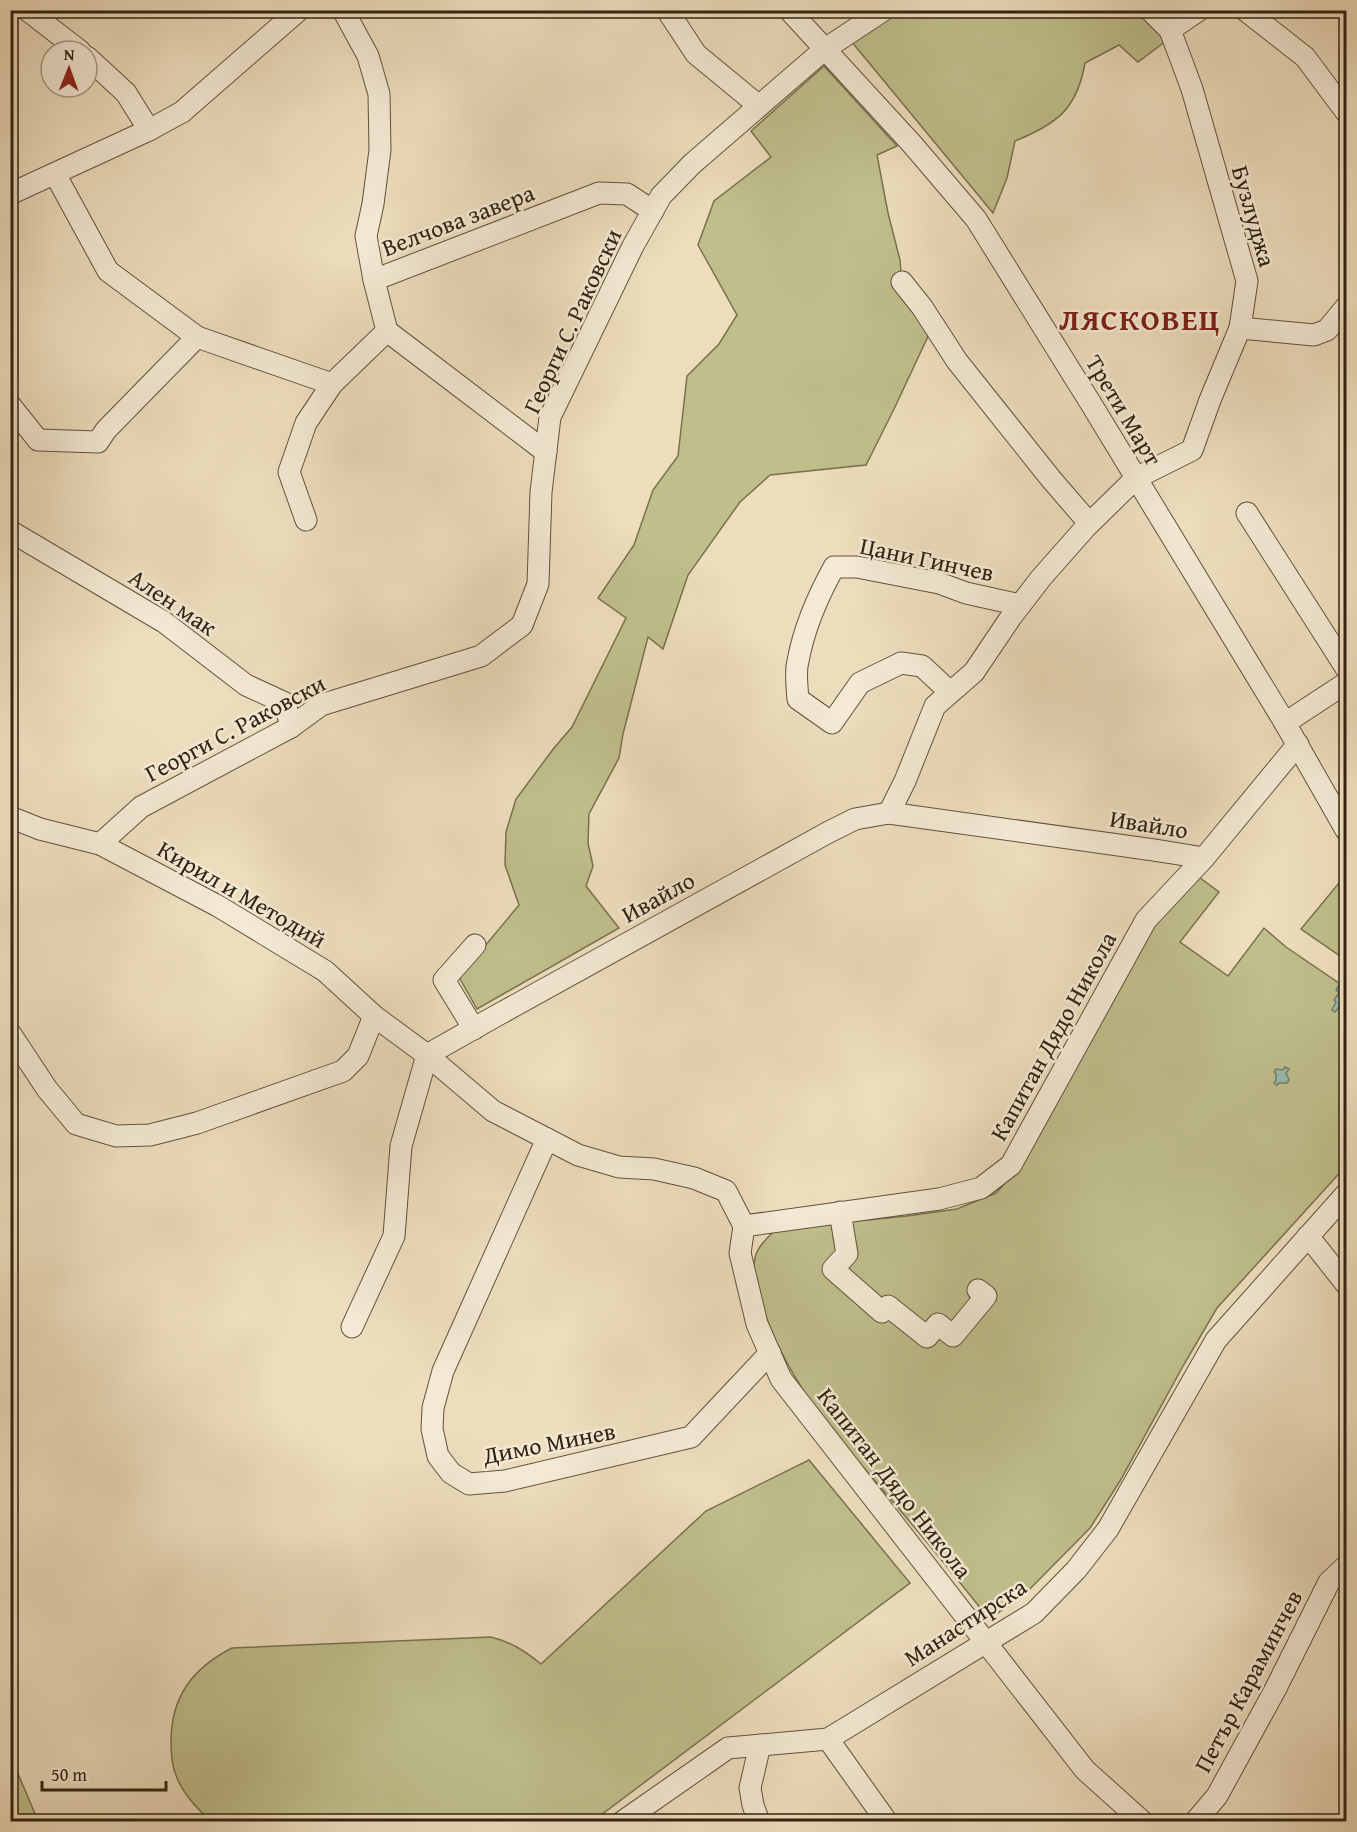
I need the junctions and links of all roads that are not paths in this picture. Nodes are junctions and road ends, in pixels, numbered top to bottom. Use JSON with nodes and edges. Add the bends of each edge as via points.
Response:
{"nodes":[{"id":1,"x":27,"y":10,"type":"edge"},
{"id":2,"x":299,"y":10,"type":"edge"},
{"id":3,"x":343,"y":10,"type":"edge"},
{"id":4,"x":667,"y":10,"type":"edge"},
{"id":5,"x":789,"y":10,"type":"edge"},
{"id":6,"x":884,"y":10,"type":"edge"},
{"id":7,"x":1150,"y":10,"type":"edge"},
{"id":8,"x":1199,"y":10,"type":"edge"},
{"id":9,"x":1245,"y":10,"type":"edge"},
{"id":10,"x":1170,"y":30,"type":"junction"},
{"id":11,"x":64,"y":39,"type":"edge"},
{"id":12,"x":825,"y":49,"type":"junction"},
{"id":13,"x":99,"y":68,"type":"edge"},
{"id":14,"x":759,"y":106,"type":"junction"},
{"id":15,"x":1347,"y":112,"type":"edge"},
{"id":16,"x":149,"y":129,"type":"junction"},
{"id":17,"x":55,"y":174,"type":"junction"},
{"id":18,"x":10,"y":194,"type":"edge"},
{"id":19,"x":653,"y":211,"type":"junction"},
{"id":20,"x":374,"y":280,"type":"junction"},
{"id":21,"x":902,"y":282,"type":"dead end"},
{"id":22,"x":1347,"y":308,"type":"edge"},
{"id":23,"x":1240,"y":328,"type":"junction"},
{"id":24,"x":387,"y":331,"type":"junction"},
{"id":25,"x":197,"y":338,"type":"junction"},
{"id":26,"x":332,"y":384,"type":"junction"},
{"id":27,"x":10,"y":405,"type":"edge"},
{"id":28,"x":546,"y":452,"type":"junction"},
{"id":29,"x":1136,"y":478,"type":"junction"},
{"id":30,"x":1247,"y":513,"type":"dead end"},
{"id":31,"x":306,"y":520,"type":"dead end"},
{"id":32,"x":1089,"y":523,"type":"junction"},
{"id":33,"x":10,"y":531,"type":"edge"},
{"id":34,"x":1020,"y":605,"type":"junction"},
{"id":35,"x":1347,"y":668,"type":"edge"},
{"id":36,"x":1347,"y":683,"type":"edge"},
{"id":37,"x":950,"y":692,"type":"junction"},
{"id":38,"x":1285,"y":723,"type":"junction"},
{"id":39,"x":291,"y":728,"type":"junction"},
{"id":40,"x":1298,"y":744,"type":"junction"},
{"id":41,"x":889,"y":813,"type":"junction"},
{"id":42,"x":11,"y":817,"type":"edge"},
{"id":43,"x":1347,"y":830,"type":"edge"},
{"id":44,"x":100,"y":844,"type":"junction"},
{"id":45,"x":1204,"y":858,"type":"junction"},
{"id":46,"x":475,"y":945,"type":"dead end"},
{"id":47,"x":374,"y":1016,"type":"junction"},
{"id":48,"x":474,"y":1029,"type":"junction"},
{"id":49,"x":10,"y":1033,"type":"edge"},
{"id":50,"x":427,"y":1056,"type":"junction"},
{"id":51,"x":547,"y":1139,"type":"junction"},
{"id":52,"x":1347,"y":1194,"type":"edge"},
{"id":53,"x":840,"y":1212,"type":"junction"},
{"id":54,"x":744,"y":1226,"type":"junction"},
{"id":55,"x":1308,"y":1236,"type":"junction"},
{"id":56,"x":1347,"y":1284,"type":"edge"},
{"id":57,"x":978,"y":1290,"type":"dead end"},
{"id":58,"x":352,"y":1327,"type":"dead end"},
{"id":59,"x":770,"y":1353,"type":"junction"},
{"id":60,"x":1347,"y":1566,"type":"edge"},
{"id":61,"x":986,"y":1643,"type":"junction"},
{"id":62,"x":828,"y":1738,"type":"junction"},
{"id":63,"x":760,"y":1745,"type":"junction"},
{"id":64,"x":622,"y":1821,"type":"edge"},
{"id":65,"x":759,"y":1821,"type":"edge"},
{"id":66,"x":887,"y":1821,"type":"edge"},
{"id":67,"x":1143,"y":1821,"type":"edge"},
{"id":68,"x":1195,"y":1821,"type":"edge"}],
"edges":[{"from":1,"to":11,"type":"street"},
{"from":2,"to":16,"type":"street","via":[[182,112]]},
{"from":3,"to":20,"type":"street","name":"Велчова завера","via":[[368,56],[379,94],[380,150],[366,236]]},
{"from":4,"to":14,"type":"street","via":[[696,54]]},
{"from":5,"to":12,"type":"street","name":"Трети Март"},
{"from":6,"to":12,"type":"street","name":"Георги С. Раковски"},
{"from":7,"to":10,"type":"street","name":"Бузлуджа"},
{"from":8,"to":10,"type":"street"},
{"from":9,"to":15,"type":"street","via":[[1305,57]]},
{"from":10,"to":23,"type":"street","name":"Бузлуджа","via":[[1192,89],[1247,281]]},
{"from":12,"to":14,"type":"street","name":"Георги С. Раковски"},
{"from":12,"to":29,"type":"street","name":"Трети Март","via":[[976,219]]},
{"from":13,"to":16,"type":"street","via":[[126,93]]},
{"from":14,"to":19,"type":"street","name":"Георги С. Раковски","via":[[692,164],[661,196]]},
{"from":16,"to":17,"type":"street"},
{"from":17,"to":18,"type":"street"},
{"from":17,"to":25,"type":"street","via":[[108,271]]},
{"from":19,"to":20,"type":"street","name":"Велчова завера","via":[[627,194],[599,193]]},
{"from":19,"to":28,"type":"street","name":"Георги С. Раковски","via":[[550,417]]},
{"from":20,"to":24,"type":"street"},
{"from":21,"to":32,"type":"street","via":[[957,361]]},
{"from":22,"to":23,"type":"street","via":[[1327,330],[1314,335]]},
{"from":23,"to":29,"type":"street","name":"Бузлуджа","via":[[1192,450]]},
{"from":24,"to":26,"type":"street"},
{"from":24,"to":28,"type":"street"},
{"from":25,"to":26,"type":"street"},
{"from":25,"to":27,"type":"street","via":[[98,442],[38,440]]},
{"from":26,"to":31,"type":"street","via":[[306,423],[289,472]]},
{"from":28,"to":39,"type":"street","name":"Георги С. Раковски","via":[[538,584],[522,624],[481,656],[321,705]]},
{"from":29,"to":32,"type":"street","name":"Цани Гинчев"},
{"from":29,"to":38,"type":"street","name":"Трети Март"},
{"from":30,"to":35,"type":"street"},
{"from":32,"to":34,"type":"street","name":"Цани Гинчев"},
{"from":33,"to":39,"type":"street","name":"Ален мак","via":[[164,622],[246,685],[285,703]]},
{"from":34,"to":37,"type":"street","name":"Цани Гинчев","via":[[974,672]]},
{"from":34,"to":37,"type":"street","name":"Цани Гинчев","via":[[966,594],[939,583],[857,567],[834,567],[823,587],[797,663],[798,699],[832,723],[860,683],[901,663],[922,666]]},
{"from":36,"to":38,"type":"street"},
{"from":37,"to":41,"type":"street","name":"Цани Гинчев","via":[[935,706]]},
{"from":38,"to":40,"type":"street","name":"Трети Март"},
{"from":39,"to":44,"type":"street","name":"Георги С. Раковски","via":[[141,807]]},
{"from":40,"to":43,"type":"street","name":"Трети Март"},
{"from":40,"to":45,"type":"street","name":"Капитан Дядо Никола"},
{"from":41,"to":45,"type":"street","name":"Ивайло"},
{"from":41,"to":48,"type":"street","name":"Ивайло","via":[[855,819],[827,833]]},
{"from":42,"to":44,"type":"street","name":"Кирил и Методий","via":[[40,829]]},
{"from":44,"to":47,"type":"street","name":"Кирил и Методий","via":[[218,906],[325,972]]},
{"from":45,"to":53,"type":"street","name":"Капитан Дядо Никола","via":[[1146,920],[1011,1165],[981,1188],[939,1199]]},
{"from":46,"to":48,"type":"street","via":[[444,980]]},
{"from":47,"to":49,"type":"street","via":[[358,1056],[343,1071],[197,1123],[150,1135],[116,1136],[76,1124]]},
{"from":47,"to":50,"type":"street","name":"Кирил и Методий"},
{"from":48,"to":50,"type":"street","name":"Ивайло"},
{"from":50,"to":51,"type":"street","via":[[493,1111]]},
{"from":50,"to":58,"type":"street","via":[[401,1146],[394,1236]]},
{"from":51,"to":54,"type":"street","via":[[598,1161],[694,1178],[726,1191]]},
{"from":51,"to":59,"type":"street","name":"Димо Минев","via":[[443,1371],[432,1429],[438,1456],[451,1473],[469,1484],[505,1481],[691,1437]]},
{"from":52,"to":55,"type":"street","name":"Манастирска"},
{"from":53,"to":54,"type":"street","name":"Капитан Дядо Никола"},
{"from":53,"to":57,"type":"street","via":[[847,1254],[833,1269],[882,1312],[888,1306],[927,1337],[938,1323],[953,1336],[986,1296]]},
{"from":54,"to":59,"type":"street","name":"Капитан Дядо Никола","via":[[740,1253],[757,1324]]},
{"from":55,"to":56,"type":"street"},
{"from":55,"to":61,"type":"street","name":"Манастирска","via":[[1216,1340],[1108,1529],[1076,1570],[1034,1613]]},
{"from":59,"to":61,"type":"street","name":"Капитан Дядо Никола","via":[[781,1379]]},
{"from":60,"to":68,"type":"street","name":"Петър Караминчев","via":[[1329,1582],[1222,1786]]},
{"from":61,"to":62,"type":"street","name":"Манастирска"},
{"from":61,"to":67,"type":"street","name":"Капитан Дядо Никола","via":[[1085,1770]]},
{"from":62,"to":63,"type":"street","name":"Манастирска"},
{"from":62,"to":66,"type":"street"},
{"from":63,"to":64,"type":"street","name":"Манастирска","via":[[728,1748]]},
{"from":63,"to":65,"type":"street","via":[[750,1788]]}]}
